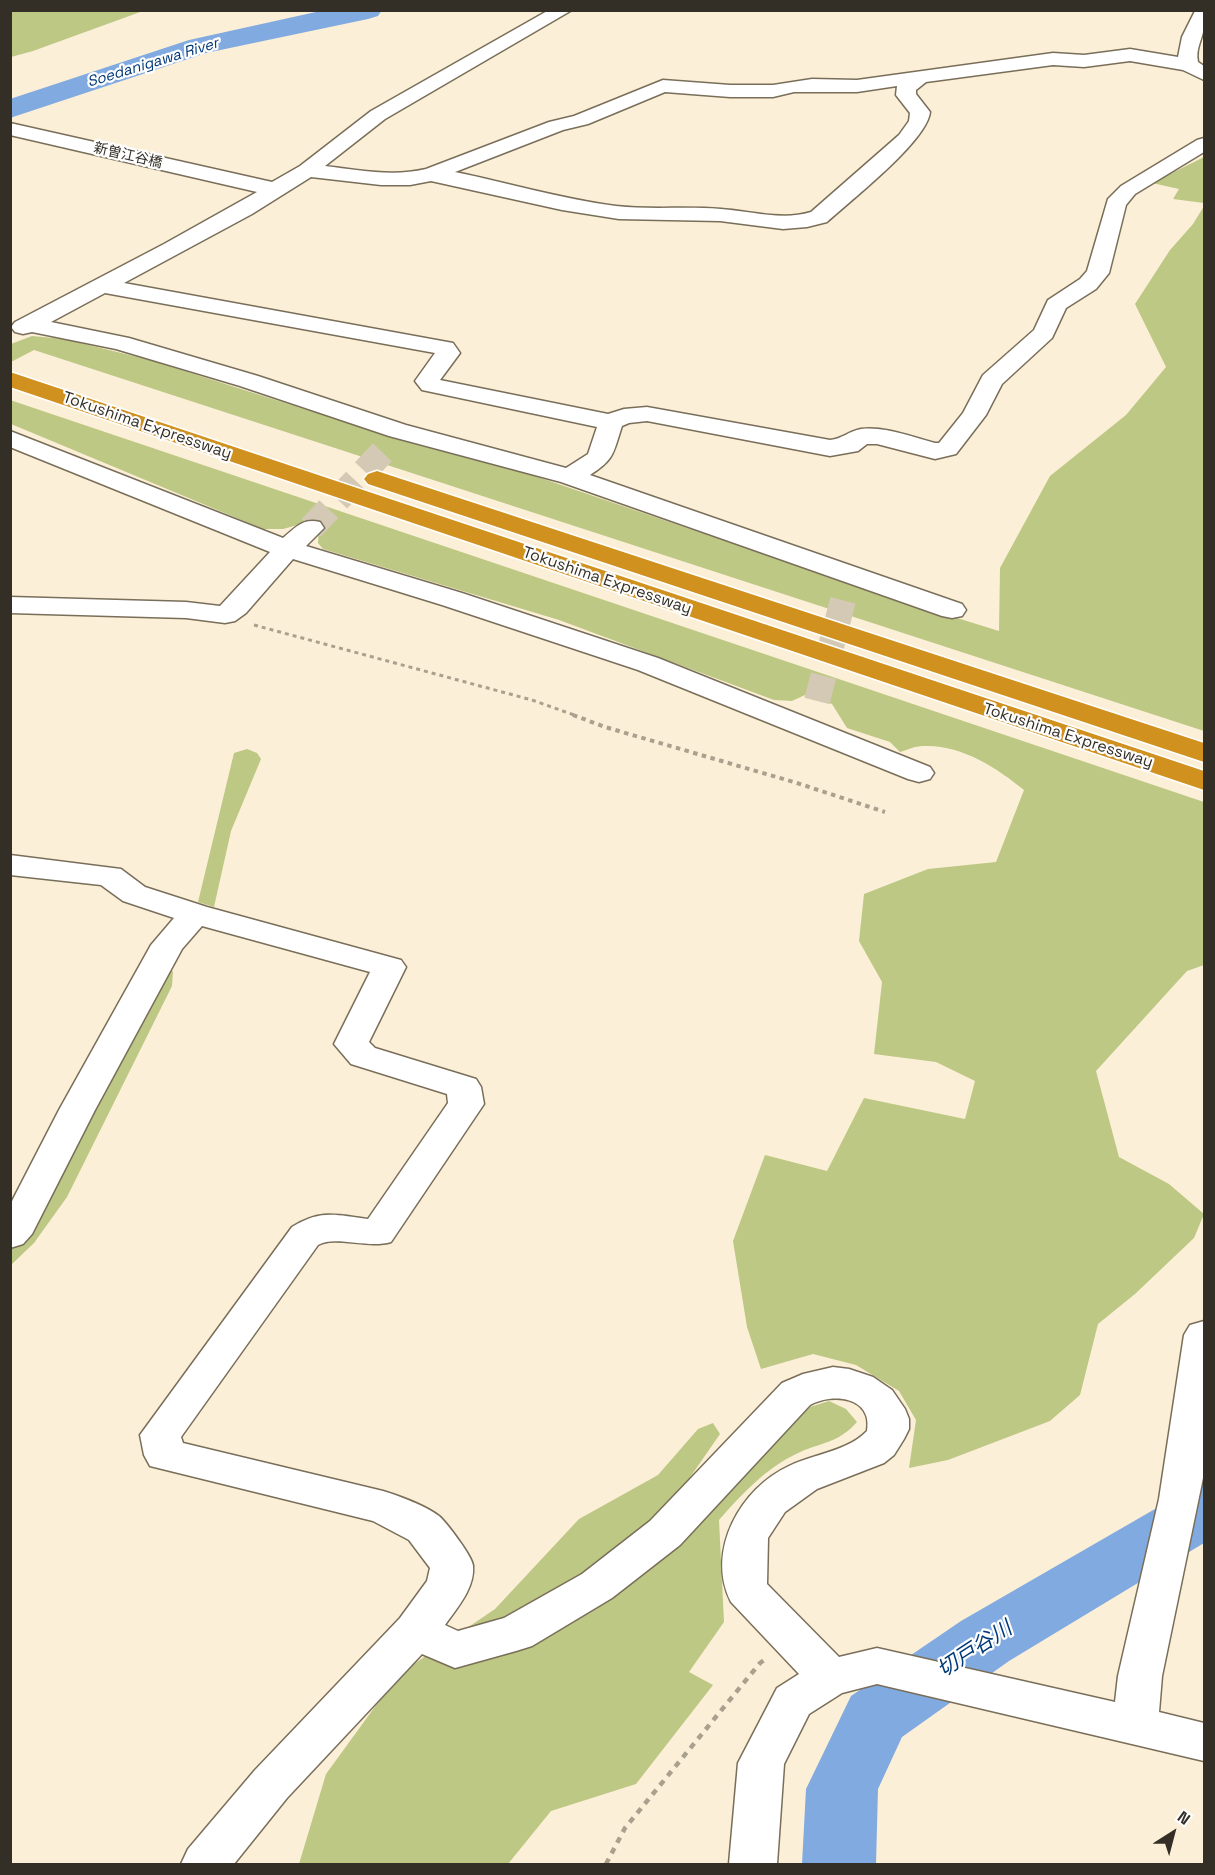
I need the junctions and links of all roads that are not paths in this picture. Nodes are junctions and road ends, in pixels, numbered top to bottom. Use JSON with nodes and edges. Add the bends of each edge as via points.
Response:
{"nodes":[{"id":1,"x":563,"y":10,"type":"edge"},
{"id":2,"x":1204,"y":11,"type":"edge"},
{"id":3,"x":1197,"y":69,"type":"edge"},
{"id":4,"x":919,"y":78,"type":"junction"},
{"id":5,"x":10,"y":129,"type":"edge"},
{"id":6,"x":1204,"y":144,"type":"edge"},
{"id":7,"x":307,"y":170,"type":"junction"},
{"id":8,"x":432,"y":174,"type":"junction"},
{"id":9,"x":274,"y":189,"type":"junction"},
{"id":10,"x":103,"y":286,"type":"junction"},
{"id":11,"x":20,"y":329,"type":"edge"},
{"id":12,"x":13,"y":366,"type":"edge"},
{"id":13,"x":611,"y":422,"type":"junction"},
{"id":14,"x":10,"y":438,"type":"edge"},
{"id":15,"x":570,"y":477,"type":"junction"},
{"id":16,"x":311,"y":528,"type":"tunnel mouth"},
{"id":17,"x":287,"y":549,"type":"junction"},
{"id":18,"x":10,"y":605,"type":"edge"},
{"id":19,"x":952,"y":610,"type":"dead end"},
{"id":20,"x":817,"y":701,"type":"tunnel mouth"},
{"id":21,"x":799,"y":724,"type":"junction"},
{"id":22,"x":1204,"y":753,"type":"edge"},
{"id":23,"x":919,"y":772,"type":"dead end"},
{"id":24,"x":1204,"y":781,"type":"edge"},
{"id":25,"x":10,"y":865,"type":"edge"},
{"id":26,"x":195,"y":914,"type":"junction"},
{"id":27,"x":10,"y":1234,"type":"edge"},
{"id":28,"x":1204,"y":1335,"type":"edge"},
{"id":29,"x":416,"y":1631,"type":"junction"},
{"id":30,"x":830,"y":1678,"type":"junction"},
{"id":31,"x":1135,"y":1726,"type":"junction"},
{"id":32,"x":1204,"y":1742,"type":"edge"},
{"id":33,"x":205,"y":1864,"type":"edge"},
{"id":34,"x":753,"y":1864,"type":"edge"}],
"edges":[{"from":1,"to":7,"type":"street","via":[[378,116]]},
{"from":2,"to":3,"type":"street","via":[[1186,56]]},
{"from":3,"to":4,"type":"street","via":[[1112,56],[1084,61],[1053,59]]},
{"from":4,"to":8,"type":"street","via":[[857,86],[794,86],[773,91],[663,86]]},
{"from":4,"to":8,"type":"street","via":[[906,88],[906,95],[920,112],[919,121],[906,139],[819,217],[807,222],[606,211]]},
{"from":5,"to":9,"type":"street","name":"新曽江谷橋"},
{"from":6,"to":13,"type":"street","via":[[1128,190],[1116,204],[1098,273],[1056,305],[1044,333],[992,380],[974,415],[947,449],[935,451],[877,436],[860,436],[849,446],[830,448],[647,414],[624,416]]},
{"from":7,"to":8,"type":"street","via":[[381,179]]},
{"from":7,"to":9,"type":"street"},
{"from":9,"to":10,"type":"street"},
{"from":10,"to":11,"type":"street"},
{"from":10,"to":13,"type":"street","via":[[445,348],[448,353],[427,381],[431,385]]},
{"from":11,"to":15,"type":"street","via":[[142,350],[249,381],[395,437],[456,445]]},
{"from":12,"to":22,"type":"highway","name":"Tokushima Expressway"},
{"from":12,"to":24,"type":"highway","name":"Tokushima Expressway"},
{"from":13,"to":15,"type":"street","via":[[599,458]]},
{"from":14,"to":17,"type":"street"},
{"from":15,"to":19,"type":"street","via":[[847,588]]},
{"from":16,"to":17,"type":"street"},
{"from":17,"to":18,"type":"street","via":[[225,615],[186,609]]},
{"from":17,"to":21,"type":"street","via":[[648,664]]},
{"from":20,"to":21,"type":"street"},
{"from":21,"to":23,"type":"street"},
{"from":25,"to":26,"type":"street","via":[[111,876],[134,894]]},
{"from":26,"to":27,"type":"street","via":[[168,945],[19,1225]]},
{"from":26,"to":29,"type":"street","via":[[389,968],[351,1044],[363,1056],[463,1087],[466,1104],[378,1233],[320,1227],[305,1236],[160,1435],[165,1455],[383,1507],[424,1528],[453,1565],[448,1586]]},
{"from":28,"to":31,"type":"street","via":[[1180,1499],[1140,1676]]},
{"from":29,"to":30,"type":"street","via":[[455,1650],[516,1633],[587,1592],[665,1533],[796,1394],[808,1387],[839,1382],[862,1388],[878,1400],[889,1424],[886,1437],[865,1455],[811,1473],[780,1490],[762,1507],[746,1539],[746,1590]]},
{"from":29,"to":33,"type":"street","via":[[271,1784]]},
{"from":30,"to":31,"type":"street","via":[[877,1666]]},
{"from":30,"to":34,"type":"street","via":[[793,1701],[761,1763]]},
{"from":31,"to":32,"type":"street"}]}
